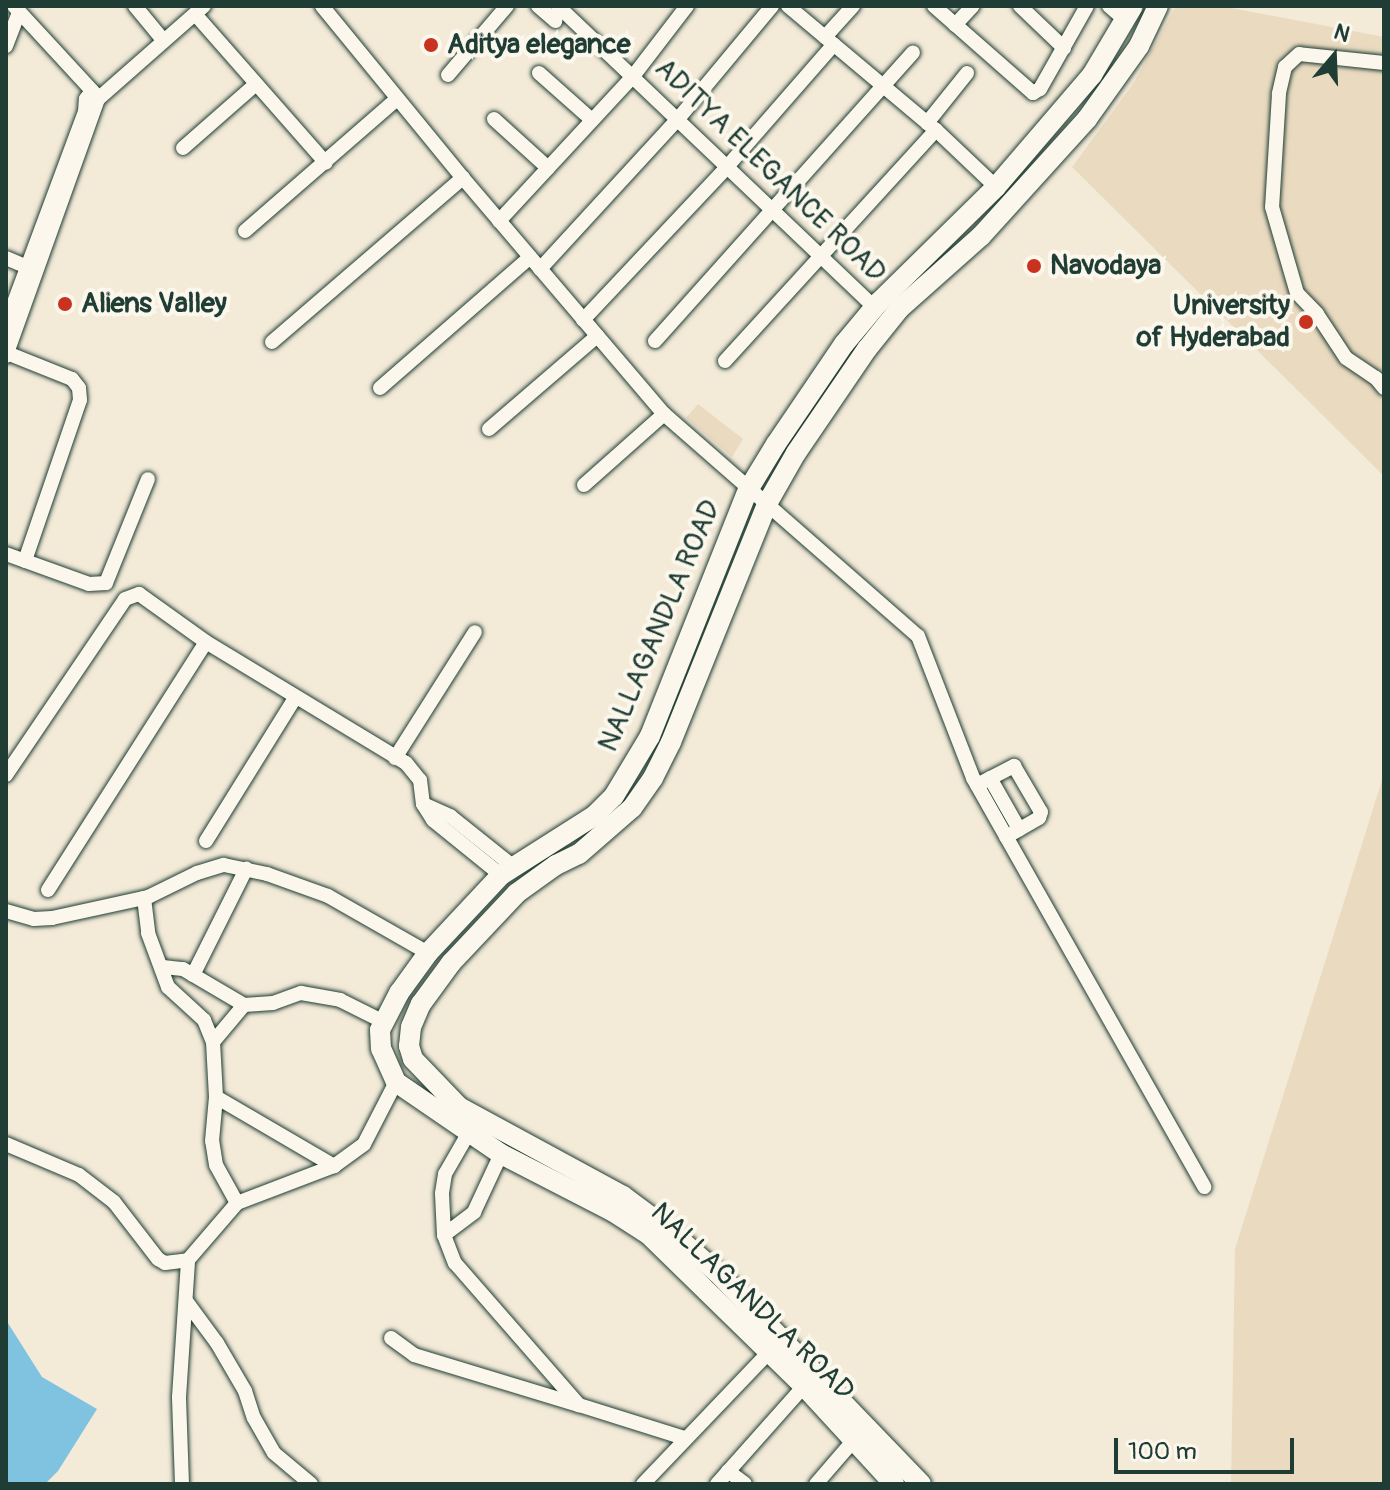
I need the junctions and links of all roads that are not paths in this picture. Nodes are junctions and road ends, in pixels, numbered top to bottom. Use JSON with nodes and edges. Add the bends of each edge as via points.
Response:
{"nodes":[{"id":1,"x":135,"y":6,"type":"edge"},
{"id":2,"x":322,"y":6,"type":"edge"},
{"id":3,"x":507,"y":6,"type":"edge"},
{"id":4,"x":538,"y":6,"type":"edge"},
{"id":5,"x":687,"y":6,"type":"edge"},
{"id":6,"x":772,"y":6,"type":"edge"},
{"id":7,"x":788,"y":6,"type":"edge"},
{"id":8,"x":853,"y":6,"type":"edge"},
{"id":9,"x":934,"y":6,"type":"edge"},
{"id":10,"x":973,"y":6,"type":"edge"},
{"id":11,"x":1020,"y":6,"type":"edge"},
{"id":12,"x":1087,"y":6,"type":"edge"},
{"id":13,"x":1109,"y":6,"type":"edge"},
{"id":14,"x":1158,"y":6,"type":"edge"},
{"id":15,"x":16,"y":9,"type":"edge"},
{"id":16,"x":200,"y":10,"type":"edge"},
{"id":17,"x":556,"y":13,"type":"edge"},
{"id":18,"x":1129,"y":13,"type":"edge"},
{"id":19,"x":955,"y":25,"type":"junction"},
{"id":20,"x":164,"y":41,"type":"junction"},
{"id":21,"x":830,"y":41,"type":"junction"},
{"id":22,"x":6,"y":46,"type":"edge"},
{"id":23,"x":1064,"y":48,"type":"junction"},
{"id":24,"x":913,"y":52,"type":"dead end"},
{"id":25,"x":1384,"y":63,"type":"edge"},
{"id":26,"x":539,"y":73,"type":"dead end"},
{"id":27,"x":967,"y":73,"type":"dead end"},
{"id":28,"x":448,"y":75,"type":"dead end"},
{"id":29,"x":634,"y":75,"type":"junction"},
{"id":30,"x":256,"y":84,"type":"junction"},
{"id":31,"x":883,"y":85,"type":"junction"},
{"id":32,"x":95,"y":95,"type":"junction"},
{"id":33,"x":1044,"y":97,"type":"dead end"},
{"id":34,"x":397,"y":99,"type":"junction"},
{"id":35,"x":1060,"y":112,"type":"junction"},
{"id":36,"x":90,"y":113,"type":"junction"},
{"id":37,"x":494,"y":119,"type":"dead end"},
{"id":38,"x":678,"y":119,"type":"junction"},
{"id":39,"x":592,"y":120,"type":"junction"},
{"id":40,"x":931,"y":126,"type":"junction"},
{"id":41,"x":183,"y":148,"type":"dead end"},
{"id":42,"x":326,"y":163,"type":"junction"},
{"id":43,"x":548,"y":168,"type":"junction"},
{"id":44,"x":726,"y":168,"type":"junction"},
{"id":45,"x":463,"y":178,"type":"junction"},
{"id":46,"x":996,"y":187,"type":"junction"},
{"id":47,"x":771,"y":212,"type":"junction"},
{"id":48,"x":499,"y":221,"type":"junction"},
{"id":49,"x":245,"y":231,"type":"dead end"},
{"id":50,"x":818,"y":257,"type":"junction"},
{"id":51,"x":6,"y":258,"type":"edge"},
{"id":52,"x":535,"y":263,"type":"junction"},
{"id":53,"x":27,"y":267,"type":"junction"},
{"id":54,"x":875,"y":308,"type":"junction"},
{"id":55,"x":583,"y":320,"type":"junction"},
{"id":56,"x":6,"y":324,"type":"edge"},
{"id":57,"x":597,"y":336,"type":"junction"},
{"id":58,"x":655,"y":341,"type":"dead end"},
{"id":59,"x":272,"y":342,"type":"dead end"},
{"id":60,"x":6,"y":354,"type":"edge"},
{"id":61,"x":725,"y":361,"type":"dead end"},
{"id":62,"x":380,"y":388,"type":"dead end"},
{"id":63,"x":1384,"y":388,"type":"edge"},
{"id":64,"x":664,"y":414,"type":"junction"},
{"id":65,"x":489,"y":429,"type":"dead end"},
{"id":66,"x":148,"y":479,"type":"dead end"},
{"id":67,"x":584,"y":485,"type":"dead end"},
{"id":68,"x":748,"y":490,"type":"junction"},
{"id":69,"x":768,"y":502,"type":"junction"},
{"id":70,"x":6,"y":554,"type":"edge"},
{"id":71,"x":25,"y":561,"type":"junction"},
{"id":72,"x":475,"y":632,"type":"dead end"},
{"id":73,"x":206,"y":642,"type":"junction"},
{"id":74,"x":295,"y":698,"type":"junction"},
{"id":75,"x":395,"y":758,"type":"junction"},
{"id":76,"x":6,"y":775,"type":"edge"},
{"id":77,"x":983,"y":781,"type":"junction"},
{"id":78,"x":1013,"y":833,"type":"junction"},
{"id":79,"x":206,"y":841,"type":"dead end"},
{"id":80,"x":246,"y":869,"type":"junction"},
{"id":81,"x":507,"y":871,"type":"junction"},
{"id":82,"x":48,"y":890,"type":"dead end"},
{"id":83,"x":144,"y":898,"type":"junction"},
{"id":84,"x":6,"y":911,"type":"edge"},
{"id":85,"x":428,"y":953,"type":"junction"},
{"id":86,"x":163,"y":967,"type":"junction"},
{"id":87,"x":193,"y":975,"type":"junction"},
{"id":88,"x":244,"y":1005,"type":"junction"},
{"id":89,"x":382,"y":1021,"type":"junction"},
{"id":90,"x":213,"y":1042,"type":"junction"},
{"id":91,"x":396,"y":1082,"type":"junction"},
{"id":92,"x":216,"y":1097,"type":"junction"},
{"id":93,"x":468,"y":1134,"type":"junction"},
{"id":94,"x":6,"y":1144,"type":"edge"},
{"id":95,"x":501,"y":1154,"type":"junction"},
{"id":96,"x":334,"y":1166,"type":"junction"},
{"id":97,"x":1204,"y":1187,"type":"dead end"},
{"id":98,"x":237,"y":1203,"type":"junction"},
{"id":99,"x":617,"y":1203,"type":"junction"},
{"id":100,"x":444,"y":1235,"type":"junction"},
{"id":101,"x":188,"y":1260,"type":"junction"},
{"id":102,"x":186,"y":1301,"type":"junction"},
{"id":103,"x":391,"y":1338,"type":"dead end"},
{"id":104,"x":768,"y":1353,"type":"junction"},
{"id":105,"x":804,"y":1386,"type":"junction"},
{"id":106,"x":579,"y":1405,"type":"junction"},
{"id":107,"x":684,"y":1438,"type":"junction"},
{"id":108,"x":854,"y":1440,"type":"junction"},
{"id":109,"x":728,"y":1471,"type":"junction"},
{"id":110,"x":182,"y":1484,"type":"edge"},
{"id":111,"x":311,"y":1484,"type":"edge"},
{"id":112,"x":643,"y":1484,"type":"edge"},
{"id":113,"x":717,"y":1484,"type":"edge"},
{"id":114,"x":745,"y":1484,"type":"edge"},
{"id":115,"x":816,"y":1484,"type":"edge"},
{"id":116,"x":894,"y":1484,"type":"edge"},
{"id":117,"x":921,"y":1484,"type":"edge"}],
"edges":[{"from":1,"to":20,"type":"street"},
{"from":2,"to":34,"type":"street"},
{"from":3,"to":28,"type":"street"},
{"from":4,"to":17,"type":"street","name":"ADITYA ELEGANCE ROAD"},
{"from":5,"to":29,"type":"street"},
{"from":6,"to":38,"type":"street"},
{"from":7,"to":21,"type":"street"},
{"from":8,"to":21,"type":"street"},
{"from":9,"to":19,"type":"street"},
{"from":10,"to":19,"type":"street"},
{"from":11,"to":23,"type":"street"},
{"from":12,"to":23,"type":"street"},
{"from":13,"to":18,"type":"street"},
{"from":14,"to":69,"type":"main road","name":"NALLAGANDLA ROAD","via":[[1139,46],[1050,164],[981,236],[899,309],[867,349]]},
{"from":15,"to":22,"type":"street"},
{"from":15,"to":32,"type":"street"},
{"from":16,"to":20,"type":"street"},
{"from":16,"to":30,"type":"street"},
{"from":17,"to":29,"type":"street","name":"ADITYA ELEGANCE ROAD"},
{"from":18,"to":35,"type":"main road","name":"NALLAGANDLA ROAD","via":[[1092,75]]},
{"from":19,"to":23,"type":"street","via":[[1029,92],[1040,89]]},
{"from":20,"to":32,"type":"street"},
{"from":21,"to":31,"type":"street"},
{"from":21,"to":44,"type":"street"},
{"from":24,"to":31,"type":"street"},
{"from":25,"to":63,"type":"street","via":[[1299,54],[1285,67],[1272,207],[1297,293],[1346,358]]},
{"from":26,"to":39,"type":"street"},
{"from":27,"to":40,"type":"street"},
{"from":29,"to":38,"type":"street","name":"ADITYA ELEGANCE ROAD"},
{"from":29,"to":39,"type":"street"},
{"from":30,"to":41,"type":"street"},
{"from":30,"to":42,"type":"street"},
{"from":31,"to":40,"type":"street"},
{"from":31,"to":47,"type":"street"},
{"from":32,"to":36,"type":"street"},
{"from":33,"to":35,"type":"street"},
{"from":34,"to":42,"type":"street"},
{"from":34,"to":45,"type":"street"},
{"from":35,"to":46,"type":"main road","name":"NALLAGANDLA ROAD"},
{"from":36,"to":53,"type":"street"},
{"from":36,"to":60,"type":"street"},
{"from":37,"to":43,"type":"street"},
{"from":38,"to":44,"type":"street","name":"ADITYA ELEGANCE ROAD"},
{"from":38,"to":52,"type":"street"},
{"from":39,"to":43,"type":"street"},
{"from":40,"to":46,"type":"street"},
{"from":40,"to":50,"type":"street"},
{"from":42,"to":49,"type":"street"},
{"from":43,"to":48,"type":"street"},
{"from":44,"to":47,"type":"street","name":"ADITYA ELEGANCE ROAD"},
{"from":44,"to":55,"type":"street"},
{"from":45,"to":48,"type":"street"},
{"from":45,"to":59,"type":"street"},
{"from":46,"to":54,"type":"main road","name":"NALLAGANDLA ROAD"},
{"from":47,"to":50,"type":"street","name":"ADITYA ELEGANCE ROAD"},
{"from":47,"to":58,"type":"street"},
{"from":48,"to":52,"type":"street"},
{"from":50,"to":54,"type":"street","name":"ADITYA ELEGANCE ROAD"},
{"from":50,"to":61,"type":"street"},
{"from":51,"to":53,"type":"street"},
{"from":52,"to":55,"type":"street"},
{"from":52,"to":62,"type":"street"},
{"from":53,"to":56,"type":"street"},
{"from":54,"to":68,"type":"main road","name":"NALLAGANDLA ROAD","via":[[844,344]]},
{"from":55,"to":57,"type":"street"},
{"from":57,"to":64,"type":"street"},
{"from":57,"to":65,"type":"street"},
{"from":60,"to":71,"type":"street","via":[[72,379],[79,388],[80,400]]},
{"from":64,"to":67,"type":"street"},
{"from":64,"to":68,"type":"street"},
{"from":66,"to":71,"type":"street","via":[[106,583],[89,584]]},
{"from":68,"to":69,"type":"street"},
{"from":68,"to":81,"type":"main road","name":"NALLAGANDLA ROAD","via":[[650,736],[614,796],[594,816]]},
{"from":69,"to":77,"type":"street","via":[[918,636]]},
{"from":69,"to":99,"type":"main road","name":"NALLAGANDLA ROAD","via":[[653,778],[632,808],[589,845],[512,898],[451,963],[411,1027],[413,1059],[459,1107]]},
{"from":70,"to":71,"type":"street"},
{"from":72,"to":75,"type":"street"},
{"from":73,"to":74,"type":"street"},
{"from":73,"to":76,"type":"street","via":[[145,598],[131,594]]},
{"from":73,"to":82,"type":"street"},
{"from":74,"to":75,"type":"street"},
{"from":74,"to":79,"type":"street"},
{"from":75,"to":81,"type":"street","via":[[420,780],[423,804],[433,820]]},
{"from":77,"to":78,"type":"street"},
{"from":77,"to":78,"type":"street","via":[[1014,766],[1035,801],[1041,816]]},
{"from":78,"to":97,"type":"street"},
{"from":80,"to":83,"type":"street","via":[[216,865]]},
{"from":80,"to":85,"type":"street","via":[[330,892]]},
{"from":80,"to":87,"type":"street"},
{"from":81,"to":85,"type":"main road","name":"NALLAGANDLA ROAD"},
{"from":83,"to":84,"type":"street","via":[[40,919]]},
{"from":83,"to":86,"type":"street","via":[[148,933]]},
{"from":85,"to":89,"type":"main road","name":"NALLAGANDLA ROAD"},
{"from":86,"to":87,"type":"street"},
{"from":86,"to":90,"type":"street","via":[[168,987],[204,1020]]},
{"from":87,"to":88,"type":"street"},
{"from":88,"to":89,"type":"street","via":[[273,1003],[301,993],[340,1000]]},
{"from":88,"to":90,"type":"street"},
{"from":89,"to":91,"type":"main road","via":[[381,1049]]},
{"from":90,"to":92,"type":"street"},
{"from":91,"to":93,"type":"main road","name":"NALLAGANDLA ROAD"},
{"from":91,"to":96,"type":"street","via":[[364,1144]]},
{"from":92,"to":96,"type":"street"},
{"from":92,"to":98,"type":"street","via":[[216,1165]]},
{"from":93,"to":95,"type":"main road","name":"NALLAGANDLA ROAD"},
{"from":93,"to":100,"type":"street","via":[[445,1174]]},
{"from":94,"to":101,"type":"street","via":[[79,1175],[103,1193],[158,1259]]},
{"from":95,"to":99,"type":"main road","name":"NALLAGANDLA ROAD"},
{"from":95,"to":100,"type":"street","via":[[474,1212]]},
{"from":96,"to":98,"type":"street"},
{"from":98,"to":101,"type":"street"},
{"from":99,"to":104,"type":"main road","name":"NALLAGANDLA ROAD"},
{"from":99,"to":117,"type":"main road","name":"NALLAGANDLA ROAD","via":[[670,1231],[722,1277]]},
{"from":100,"to":106,"type":"street","via":[[455,1263]]},
{"from":101,"to":102,"type":"street"},
{"from":102,"to":110,"type":"street","via":[[179,1397]]},
{"from":102,"to":111,"type":"street","via":[[224,1355],[274,1453]]},
{"from":103,"to":106,"type":"street","via":[[414,1355]]},
{"from":104,"to":105,"type":"main road","name":"NALLAGANDLA ROAD"},
{"from":104,"to":107,"type":"street"},
{"from":105,"to":108,"type":"main road","name":"NALLAGANDLA ROAD"},
{"from":105,"to":109,"type":"street"},
{"from":106,"to":107,"type":"street"},
{"from":107,"to":112,"type":"street"},
{"from":108,"to":115,"type":"street"},
{"from":108,"to":116,"type":"main road","name":"NALLAGANDLA ROAD"},
{"from":109,"to":113,"type":"street"},
{"from":109,"to":114,"type":"street"}]}
